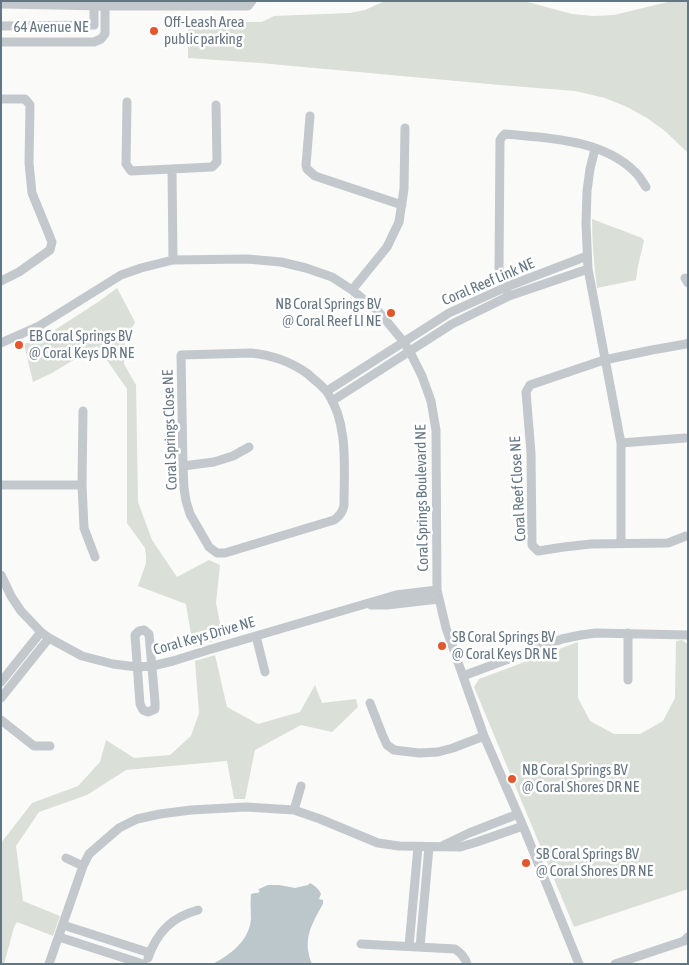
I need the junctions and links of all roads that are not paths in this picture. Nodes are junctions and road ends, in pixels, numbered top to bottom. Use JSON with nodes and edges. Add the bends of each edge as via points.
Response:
{"nodes":[{"id":1,"x":252,"y":1,"type":"edge"},
{"id":2,"x":94,"y":3,"type":"edge"},
{"id":3,"x":105,"y":3,"type":"edge"},
{"id":4,"x":1,"y":4,"type":"edge"},
{"id":5,"x":1,"y":26,"type":"edge"},
{"id":6,"x":1,"y":42,"type":"edge"},
{"id":7,"x":1,"y":99,"type":"edge"},
{"id":8,"x":127,"y":102,"type":"dead end"},
{"id":9,"x":216,"y":105,"type":"dead end"},
{"id":10,"x":310,"y":116,"type":"dead end"},
{"id":11,"x":405,"y":128,"type":"dead end"},
{"id":12,"x":595,"y":148,"type":"junction"},
{"id":13,"x":172,"y":169,"type":"junction"},
{"id":14,"x":646,"y":186,"type":"dead end"},
{"id":15,"x":402,"y":205,"type":"junction"},
{"id":16,"x":587,"y":256,"type":"junction"},
{"id":17,"x":174,"y":260,"type":"junction"},
{"id":18,"x":588,"y":269,"type":"junction"},
{"id":19,"x":1,"y":281,"type":"edge"},
{"id":20,"x":352,"y":290,"type":"junction"},
{"id":21,"x":507,"y":292,"type":"junction"},
{"id":22,"x":403,"y":342,"type":"junction"},
{"id":23,"x":1,"y":343,"type":"edge"},
{"id":24,"x":688,"y":343,"type":"edge"},
{"id":25,"x":410,"y":352,"type":"junction"},
{"id":26,"x":604,"y":360,"type":"junction"},
{"id":27,"x":326,"y":391,"type":"junction"},
{"id":28,"x":332,"y":401,"type":"junction"},
{"id":29,"x":83,"y":411,"type":"dead end"},
{"id":30,"x":685,"y":438,"type":"dead end"},
{"id":31,"x":621,"y":443,"type":"junction"},
{"id":32,"x":249,"y":448,"type":"dead end"},
{"id":33,"x":183,"y":466,"type":"junction"},
{"id":34,"x":1,"y":485,"type":"edge"},
{"id":35,"x":82,"y":485,"type":"junction"},
{"id":36,"x":686,"y":536,"type":"dead end"},
{"id":37,"x":621,"y":543,"type":"junction"},
{"id":38,"x":94,"y":557,"type":"dead end"},
{"id":39,"x":1,"y":575,"type":"edge"},
{"id":40,"x":438,"y":595,"type":"junction"},
{"id":41,"x":41,"y":632,"type":"junction"},
{"id":42,"x":628,"y":633,"type":"junction"},
{"id":43,"x":688,"y":635,"type":"edge"},
{"id":44,"x":256,"y":636,"type":"junction"},
{"id":45,"x":48,"y":638,"type":"junction"},
{"id":46,"x":152,"y":666,"type":"junction"},
{"id":47,"x":137,"y":667,"type":"junction"},
{"id":48,"x":265,"y":672,"type":"dead end"},
{"id":49,"x":462,"y":676,"type":"junction"},
{"id":50,"x":628,"y":680,"type":"dead end"},
{"id":51,"x":1,"y":682,"type":"edge"},
{"id":52,"x":1,"y":698,"type":"edge"},
{"id":53,"x":370,"y":703,"type":"dead end"},
{"id":54,"x":1,"y":720,"type":"edge"},
{"id":55,"x":484,"y":736,"type":"junction"},
{"id":56,"x":50,"y":746,"type":"dead end"},
{"id":57,"x":301,"y":786,"type":"dead end"},
{"id":58,"x":294,"y":810,"type":"junction"},
{"id":59,"x":518,"y":814,"type":"junction"},
{"id":60,"x":523,"y":826,"type":"junction"},
{"id":61,"x":441,"y":846,"type":"junction"},
{"id":62,"x":418,"y":847,"type":"junction"},
{"id":63,"x":429,"y":847,"type":"junction"},
{"id":64,"x":66,"y":858,"type":"dead end"},
{"id":65,"x":82,"y":866,"type":"junction"},
{"id":66,"x":198,"y":910,"type":"dead end"},
{"id":67,"x":62,"y":925,"type":"junction"},
{"id":68,"x":59,"y":936,"type":"junction"},
{"id":69,"x":688,"y":938,"type":"edge"},
{"id":70,"x":362,"y":944,"type":"dead end"},
{"id":71,"x":409,"y":946,"type":"junction"},
{"id":72,"x":420,"y":947,"type":"junction"},
{"id":73,"x":150,"y":953,"type":"junction"},
{"id":74,"x":49,"y":964,"type":"edge"},
{"id":75,"x":145,"y":964,"type":"edge"},
{"id":76,"x":468,"y":964,"type":"edge"},
{"id":77,"x":579,"y":964,"type":"edge"},
{"id":78,"x":615,"y":964,"type":"edge"}],
"edges":[{"from":1,"to":3,"type":"street","via":[[248,6]]},
{"from":2,"to":3,"type":"street"},
{"from":2,"to":4,"type":"street"},
{"from":2,"to":5,"type":"street","name":"64 Avenue NE","via":[[94,25]]},
{"from":3,"to":6,"type":"street","name":"64 Avenue NE","via":[[105,34],[94,42]]},
{"from":7,"to":19,"type":"street","via":[[25,99],[30,104],[32,193],[52,242],[50,250],[20,272]]},
{"from":8,"to":13,"type":"street","via":[[126,164],[130,171]]},
{"from":9,"to":13,"type":"street","via":[[217,162],[212,167]]},
{"from":10,"to":15,"type":"street","via":[[307,169],[315,176]]},
{"from":11,"to":15,"type":"street"},
{"from":12,"to":14,"type":"street","via":[[618,158]]},
{"from":12,"to":16,"type":"street","via":[[588,191]]},
{"from":12,"to":21,"type":"street","via":[[557,139],[502,136],[499,268]]},
{"from":13,"to":17,"type":"street"},
{"from":15,"to":20,"type":"street","via":[[399,222],[387,247]]},
{"from":16,"to":18,"type":"street"},
{"from":16,"to":21,"type":"street","name":"Coral Reef Link NE"},
{"from":17,"to":20,"type":"street","name":"Coral Springs Boulevard NE","via":[[281,262],[332,277]]},
{"from":17,"to":23,"type":"street","name":"Coral Springs Boulevard NE","via":[[121,275],[39,326]]},
{"from":18,"to":21,"type":"street","name":"Coral Reef Link NE"},
{"from":18,"to":26,"type":"street"},
{"from":20,"to":22,"type":"street","name":"Coral Springs Boulevard NE","via":[[379,312]]},
{"from":21,"to":22,"type":"street","name":"Coral Reef Link NE","via":[[449,313]]},
{"from":21,"to":25,"type":"street","name":"Coral Reef Link NE"},
{"from":22,"to":25,"type":"street","name":"Coral Springs Boulevard NE"},
{"from":22,"to":27,"type":"street"},
{"from":24,"to":26,"type":"street"},
{"from":25,"to":28,"type":"street"},
{"from":25,"to":40,"type":"street","name":"Coral Springs Boulevard NE","via":[[431,401],[436,430]]},
{"from":26,"to":31,"type":"street"},
{"from":26,"to":37,"type":"street","name":"Coral Reef Close NE","via":[[530,385],[526,392],[531,453],[532,545],[538,552]]},
{"from":27,"to":28,"type":"street","name":"Coral Springs Close NE"},
{"from":27,"to":33,"type":"street","name":"Coral Springs Close NE","via":[[301,369],[273,356],[251,353],[181,355]]},
{"from":28,"to":33,"type":"street","name":"Coral Springs Close NE","via":[[344,445],[344,505],[334,520],[217,553],[209,547],[190,514]]},
{"from":29,"to":35,"type":"street"},
{"from":30,"to":31,"type":"street"},
{"from":31,"to":37,"type":"street"},
{"from":32,"to":33,"type":"street","via":[[214,462]]},
{"from":34,"to":35,"type":"street"},
{"from":35,"to":38,"type":"street","via":[[84,528]]},
{"from":36,"to":37,"type":"street","via":[[668,543]]},
{"from":39,"to":41,"type":"street","name":"Coral Keys Drive NE","via":[[21,611]]},
{"from":40,"to":44,"type":"street","name":"Coral Keys Drive NE","via":[[396,595]]},
{"from":40,"to":49,"type":"street","name":"Coral Springs Boulevard NE"},
{"from":41,"to":45,"type":"street","name":"Coral Keys Drive NE"},
{"from":41,"to":51,"type":"street"},
{"from":42,"to":43,"type":"street"},
{"from":42,"to":49,"type":"street","via":[[596,633],[562,639]]},
{"from":42,"to":50,"type":"street"},
{"from":44,"to":46,"type":"street","name":"Coral Keys Drive NE"},
{"from":44,"to":48,"type":"street"},
{"from":45,"to":47,"type":"street","name":"Coral Keys Drive NE","via":[[82,656]]},
{"from":45,"to":52,"type":"street"},
{"from":46,"to":47,"type":"street","name":"Coral Keys Drive NE"},
{"from":46,"to":47,"type":"street","via":[[148,634],[139,630],[135,635]]},
{"from":46,"to":47,"type":"street","via":[[155,709],[148,712],[140,704]]},
{"from":49,"to":55,"type":"street","name":"Coral Springs Boulevard NE"},
{"from":53,"to":55,"type":"street","via":[[387,745],[394,750],[438,752]]},
{"from":54,"to":56,"type":"street","via":[[34,746]]},
{"from":55,"to":59,"type":"street","name":"Coral Springs Boulevard NE"},
{"from":57,"to":58,"type":"street"},
{"from":58,"to":62,"type":"street","via":[[378,843]]},
{"from":58,"to":65,"type":"street","via":[[191,810],[138,818],[108,837],[89,854]]},
{"from":59,"to":60,"type":"street","name":"Coral Springs Boulevard NE"},
{"from":59,"to":61,"type":"street"},
{"from":60,"to":61,"type":"street","via":[[477,842]]},
{"from":60,"to":77,"type":"street","name":"Coral Springs Boulevard NE"},
{"from":61,"to":63,"type":"street"},
{"from":62,"to":63,"type":"street"},
{"from":62,"to":71,"type":"street"},
{"from":63,"to":72,"type":"street"},
{"from":64,"to":65,"type":"street"},
{"from":65,"to":67,"type":"street"},
{"from":66,"to":73,"type":"street","via":[[173,920]]},
{"from":67,"to":68,"type":"street"},
{"from":67,"to":73,"type":"street"},
{"from":68,"to":74,"type":"street"},
{"from":68,"to":75,"type":"street"},
{"from":69,"to":78,"type":"street"},
{"from":70,"to":71,"type":"street"},
{"from":71,"to":72,"type":"street"},
{"from":72,"to":76,"type":"street","via":[[455,949]]},
{"from":73,"to":75,"type":"street"}]}
